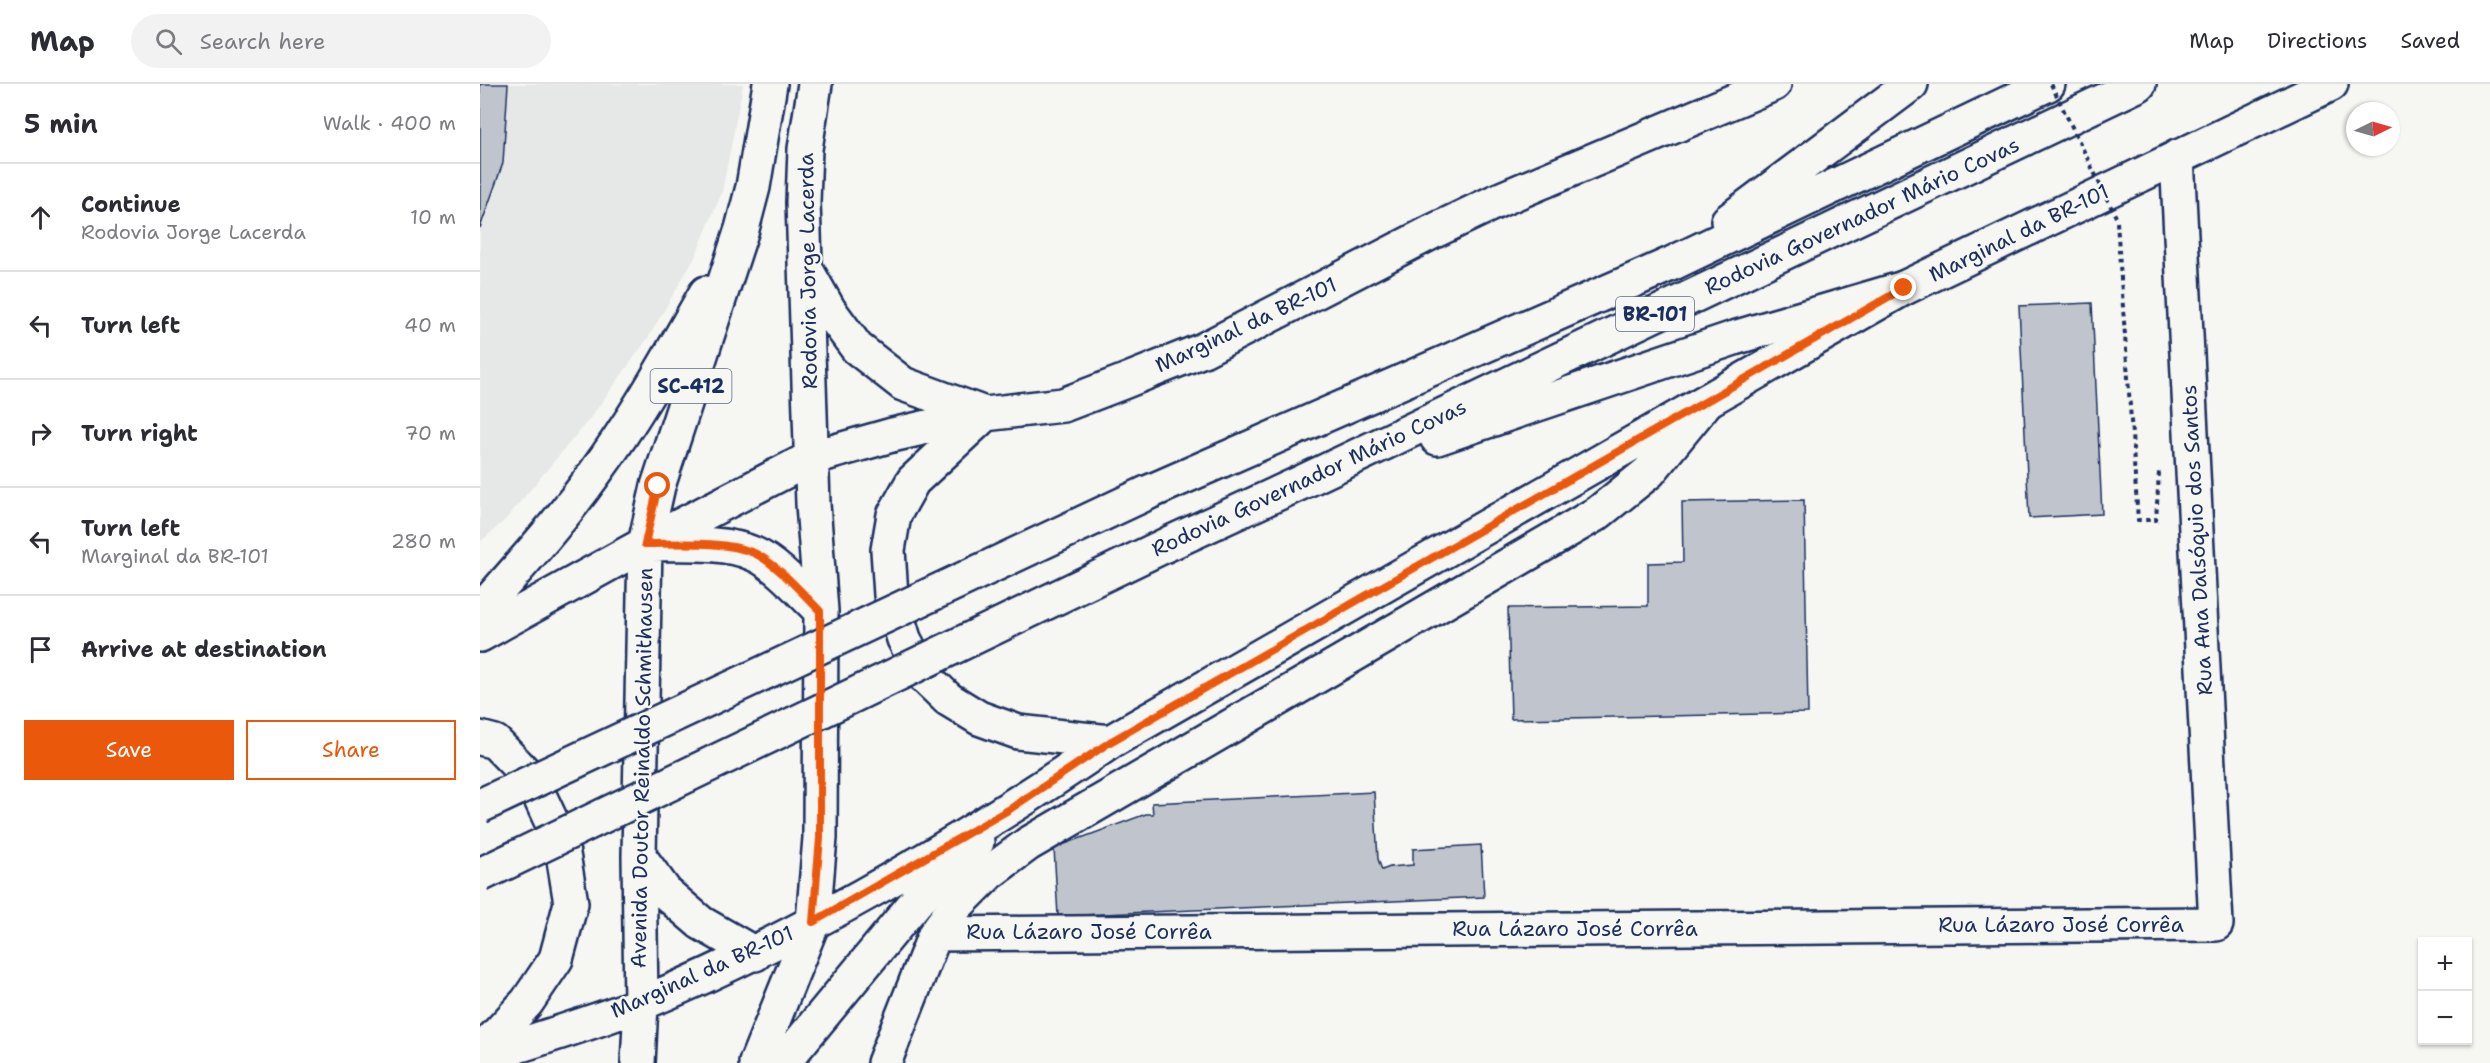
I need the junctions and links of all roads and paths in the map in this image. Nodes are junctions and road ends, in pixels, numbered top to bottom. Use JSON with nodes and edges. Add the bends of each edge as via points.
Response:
{"nodes":[{"id":1,"x":770,"y":84,"type":"edge"},
{"id":2,"x":815,"y":84,"type":"edge"},
{"id":3,"x":1774,"y":84,"type":"edge"},
{"id":4,"x":1911,"y":84,"type":"edge"},
{"id":5,"x":2049,"y":84,"type":"edge"},
{"id":6,"x":2139,"y":84,"type":"edge"},
{"id":7,"x":2331,"y":84,"type":"edge"},
{"id":8,"x":2177,"y":157,"type":"junction"},
{"id":9,"x":742,"y":229,"type":"junction"},
{"id":10,"x":1673,"y":263,"type":"junction"},
{"id":11,"x":803,"y":264,"type":"junction"},
{"id":12,"x":1904,"y":288,"type":"junction"},
{"id":13,"x":1707,"y":402,"type":"junction"},
{"id":14,"x":986,"y":414,"type":"junction"},
{"id":15,"x":811,"y":459,"type":"junction"},
{"id":16,"x":2159,"y":461,"type":"dead end"},
{"id":17,"x":1296,"y":485,"type":"junction"},
{"id":18,"x":645,"y":544,"type":"junction"},
{"id":19,"x":480,"y":611,"type":"edge"},
{"id":20,"x":820,"y":611,"type":"junction"},
{"id":21,"x":480,"y":635,"type":"edge"},
{"id":22,"x":480,"y":738,"type":"edge"},
{"id":23,"x":1110,"y":742,"type":"junction"},
{"id":24,"x":480,"y":806,"type":"edge"},
{"id":25,"x":1010,"y":809,"type":"junction"},
{"id":26,"x":639,"y":856,"type":"junction"},
{"id":27,"x":480,"y":875,"type":"edge"},
{"id":28,"x":813,"y":922,"type":"junction"},
{"id":29,"x":2216,"y":924,"type":"joint"},
{"id":30,"x":935,"y":934,"type":"junction"},
{"id":31,"x":755,"y":954,"type":"junction"},
{"id":32,"x":641,"y":1004,"type":"junction"},
{"id":33,"x":480,"y":1053,"type":"edge"},
{"id":34,"x":480,"y":1058,"type":"edge"},
{"id":35,"x":638,"y":1063,"type":"edge"},
{"id":36,"x":756,"y":1063,"type":"edge"},
{"id":37,"x":783,"y":1063,"type":"edge"},
{"id":38,"x":884,"y":1063,"type":"edge"}],
"edges":[{"from":1,"to":9,"type":"main road","number":"SC-412"},
{"from":2,"to":11,"type":"main road","name":"Rodovia Jorge Lacerda","via":[[804,172]]},
{"from":3,"to":14,"type":"main road","name":"Marginal da BR-101","via":[[1499,200],[1203,351],[1063,405]]},
{"from":4,"to":10,"type":"main road"},
{"from":5,"to":10,"type":"main road","name":"Rodovia Governador Mário Covas","number":"BR-101"},
{"from":5,"to":16,"type":"path","bridge":true,"via":[[2116,217],[2138,520],[2156,520]]},
{"from":6,"to":17,"type":"main road","name":"Rodovia Governador Mário Covas","number":"BR-101"},
{"from":7,"to":8,"type":"main road","name":"Marginal da BR-101"},
{"from":8,"to":12,"type":"main road","name":"Marginal da BR-101"},
{"from":8,"to":29,"type":"main road","name":"Rua Ana Dalsóquio dos Santos"},
{"from":9,"to":18,"type":"main road","number":"SC-412","via":[[658,486]]},
{"from":9,"to":19,"type":"main road","via":[[652,388],[596,473],[542,542]]},
{"from":10,"to":24,"type":"main road","name":"Rodovia Governador Mário Covas","number":"BR-101","bridge":true,"via":[[1147,493]]},
{"from":11,"to":14,"type":"main road","via":[[829,310],[857,348],[903,384]]},
{"from":11,"to":15,"type":"main road","name":"Rodovia Jorge Lacerda"},
{"from":12,"to":13,"type":"main road","name":"Marginal da BR-101"},
{"from":12,"to":17,"type":"main road","via":[[1734,338]]},
{"from":13,"to":23,"type":"main road","name":"Marginal da BR-101"},
{"from":13,"to":30,"type":"main road","via":[[1649,472],[1598,513],[1028,844],[989,873]]},
{"from":14,"to":15,"type":"main road","name":"Marginal da BR-101","via":[[892,435]]},
{"from":14,"to":23,"type":"main road","via":[[913,480],[894,514],[888,550],[891,595],[904,639],[923,675],[948,699],[979,718],[1018,732]]},
{"from":15,"to":18,"type":"main road","name":"Marginal da BR-101"},
{"from":15,"to":20,"type":"main road"},
{"from":17,"to":27,"type":"main road","name":"Rodovia Governador Mário Covas","number":"BR-101","bridge":true},
{"from":18,"to":20,"type":"main road","via":[[710,544],[755,554],[786,577]]},
{"from":18,"to":21,"type":"main road","name":"Marginal da BR-101"},
{"from":18,"to":26,"type":"main road","name":"Avenida Doutor Reinaldo Schmithausen"},
{"from":20,"to":28,"type":"main road","via":[[820,838]]},
{"from":22,"to":33,"type":"main road","via":[[495,742],[532,780],[561,842],[571,903],[556,959],[527,1002]]},
{"from":23,"to":25,"type":"main road","name":"Marginal da BR-101"},
{"from":25,"to":28,"type":"main road","name":"Marginal da BR-101"},
{"from":25,"to":37,"type":"main road","via":[[916,902]]},
{"from":26,"to":31,"type":"main road","via":[[666,893],[701,923]]},
{"from":26,"to":32,"type":"main road","name":"Avenida Doutor Reinaldo Schmithausen"},
{"from":28,"to":31,"type":"main road","name":"Marginal da BR-101"},
{"from":28,"to":36,"type":"main road"},
{"from":29,"to":30,"type":"main road","name":"Rua Lázaro José Corrêa"},
{"from":30,"to":38,"type":"main road"},
{"from":31,"to":32,"type":"main road","name":"Marginal da BR-101"},
{"from":32,"to":34,"type":"main road","name":"Marginal da BR-101"},
{"from":32,"to":35,"type":"main road","name":"Avenida Doutor Reinaldo Schmithausen"}]}
